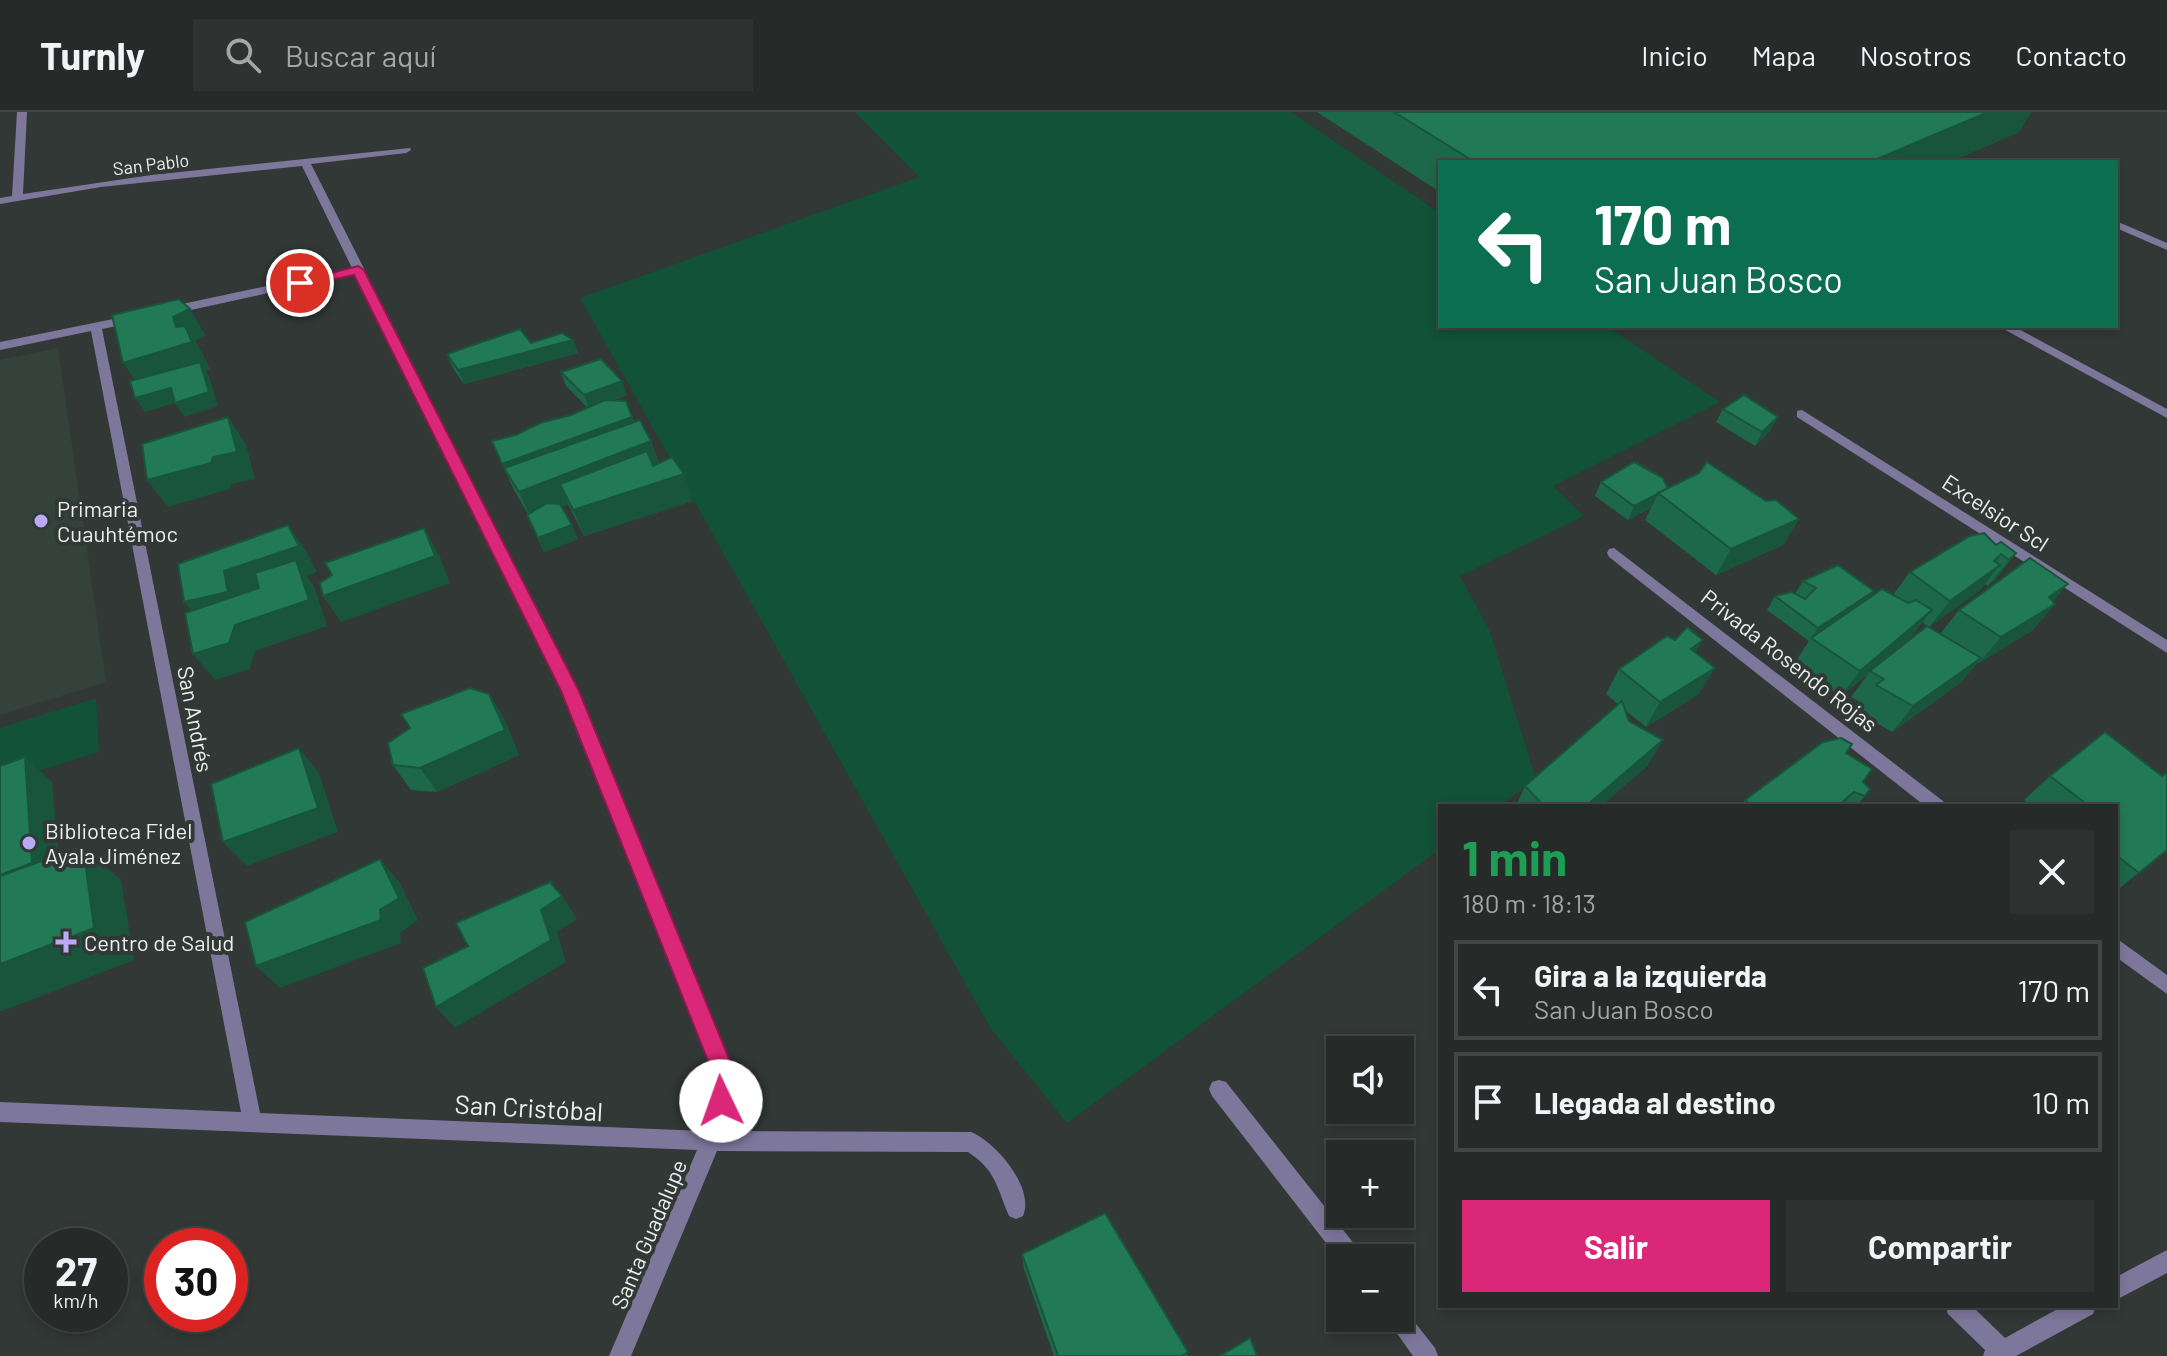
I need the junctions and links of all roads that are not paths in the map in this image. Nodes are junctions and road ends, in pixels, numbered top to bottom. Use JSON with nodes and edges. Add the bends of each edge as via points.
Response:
{"nodes":[{"id":1,"x":22,"y":112,"type":"edge"},
{"id":2,"x":406,"y":150,"type":"dead end"},
{"id":3,"x":306,"y":164,"type":"junction"},
{"id":4,"x":17,"y":198,"type":"junction"},
{"id":5,"x":0,"y":201,"type":"edge"},
{"id":6,"x":2118,"y":225,"type":"edge"},
{"id":7,"x":2167,"y":247,"type":"edge"},
{"id":8,"x":358,"y":270,"type":"junction"},
{"id":9,"x":158,"y":313,"type":"edge"},
{"id":10,"x":142,"y":317,"type":"edge"},
{"id":11,"x":96,"y":327,"type":"junction"},
{"id":12,"x":2008,"y":328,"type":"edge"},
{"id":13,"x":0,"y":346,"type":"edge"},
{"id":14,"x":1802,"y":414,"type":"dead end"},
{"id":15,"x":2167,"y":414,"type":"edge"},
{"id":16,"x":1614,"y":553,"type":"dead end"},
{"id":17,"x":2167,"y":647,"type":"edge"},
{"id":18,"x":1934,"y":804,"type":"edge"},
{"id":19,"x":2118,"y":948,"type":"edge"},
{"id":20,"x":2167,"y":986,"type":"edge"},
{"id":21,"x":1219,"y":1089,"type":"dead end"},
{"id":22,"x":0,"y":1112,"type":"edge"},
{"id":23,"x":252,"y":1120,"type":"junction"},
{"id":24,"x":711,"y":1141,"type":"junction"},
{"id":25,"x":1016,"y":1209,"type":"dead end"},
{"id":26,"x":1340,"y":1244,"type":"edge"},
{"id":27,"x":2167,"y":1261,"type":"edge"},
{"id":28,"x":2118,"y":1288,"type":"edge"},
{"id":29,"x":1958,"y":1308,"type":"edge"},
{"id":30,"x":2081,"y":1308,"type":"edge"},
{"id":31,"x":1408,"y":1332,"type":"edge"},
{"id":32,"x":1998,"y":1354,"type":"edge"},
{"id":33,"x":620,"y":1356,"type":"edge"},
{"id":34,"x":1427,"y":1356,"type":"edge"}],
"edges":[{"from":1,"to":4,"type":"street"},
{"from":2,"to":3,"type":"street","name":"San Pablo"},
{"from":3,"to":4,"type":"street","name":"San Pablo"},
{"from":3,"to":8,"type":"street","name":"Santa Guadalupe"},
{"from":4,"to":5,"type":"street","name":"San Pablo"},
{"from":6,"to":7,"type":"street"},
{"from":8,"to":9,"type":"street"},
{"from":8,"to":24,"type":"street","name":"Santa Guadalupe","via":[[576,706],[719,1061],[721,1101]]},
{"from":10,"to":11,"type":"street"},
{"from":11,"to":13,"type":"street"},
{"from":11,"to":23,"type":"street","name":"San Andrés"},
{"from":12,"to":15,"type":"street"},
{"from":14,"to":17,"type":"street","name":"Excelsior Scl"},
{"from":16,"to":18,"type":"street","name":"Privada Rosendo Rojas"},
{"from":19,"to":20,"type":"street"},
{"from":21,"to":26,"type":"street"},
{"from":22,"to":23,"type":"street","name":"San Cristóbal"},
{"from":23,"to":24,"type":"street","name":"San Cristóbal"},
{"from":24,"to":25,"type":"street","name":"San Cristóbal","via":[[971,1142],[991,1154],[1007,1175]]},
{"from":24,"to":33,"type":"street","name":"Santa Guadalupe"},
{"from":27,"to":28,"type":"street"},
{"from":29,"to":32,"type":"street"},
{"from":30,"to":32,"type":"street"},
{"from":31,"to":34,"type":"street"}]}
